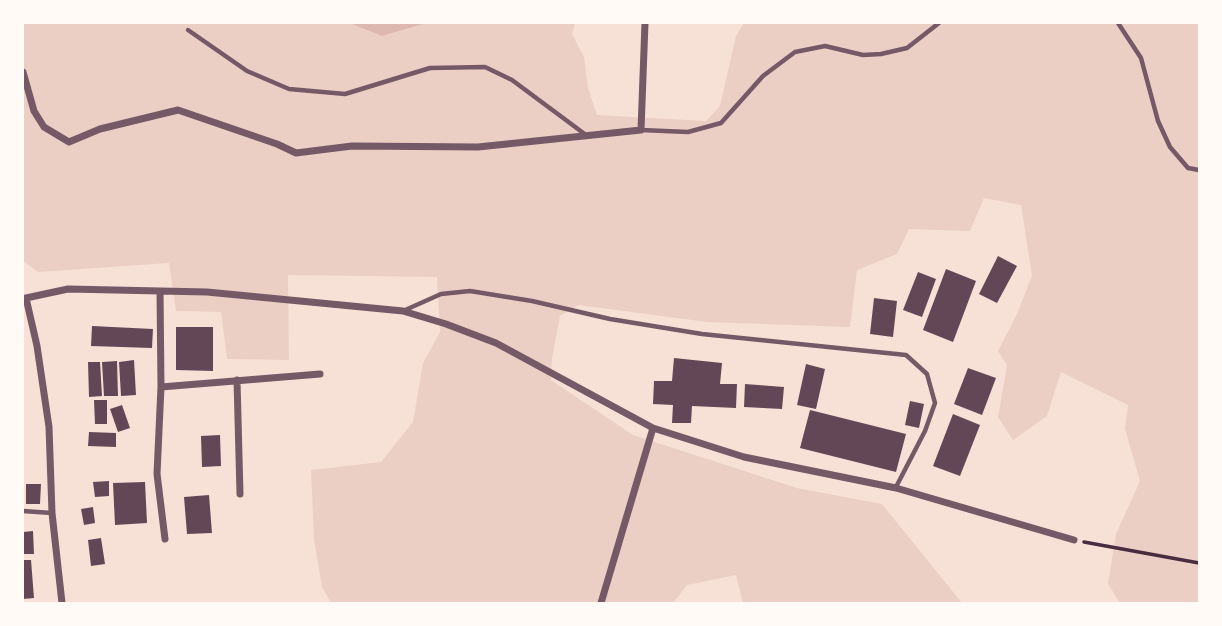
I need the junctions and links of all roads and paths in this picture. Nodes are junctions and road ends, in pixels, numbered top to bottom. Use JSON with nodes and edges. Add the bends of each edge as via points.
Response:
{"nodes":[{"id":1,"x":645,"y":23,"type":"edge"},
{"id":2,"x":939,"y":23,"type":"edge"},
{"id":3,"x":1118,"y":23,"type":"edge"},
{"id":4,"x":188,"y":30,"type":"dead end"},
{"id":5,"x":23,"y":72,"type":"edge"},
{"id":6,"x":642,"y":127,"type":"junction"},
{"id":7,"x":587,"y":136,"type":"junction"},
{"id":8,"x":1199,"y":170,"type":"edge"},
{"id":9,"x":160,"y":291,"type":"junction"},
{"id":10,"x":24,"y":298,"type":"edge"},
{"id":11,"x":402,"y":311,"type":"junction"},
{"id":12,"x":320,"y":374,"type":"dead end"},
{"id":13,"x":237,"y":380,"type":"junction"},
{"id":14,"x":161,"y":387,"type":"junction"},
{"id":15,"x":653,"y":428,"type":"junction"},
{"id":16,"x":896,"y":488,"type":"junction"},
{"id":17,"x":240,"y":494,"type":"dead end"},
{"id":18,"x":23,"y":511,"type":"edge"},
{"id":19,"x":52,"y":513,"type":"junction"},
{"id":20,"x":165,"y":539,"type":"dead end"},
{"id":21,"x":1074,"y":540,"type":"joint"},
{"id":22,"x":1199,"y":563,"type":"edge"},
{"id":23,"x":62,"y":603,"type":"edge"},
{"id":24,"x":601,"y":603,"type":"edge"}],
"edges":[{"from":1,"to":6,"type":"street"},
{"from":2,"to":6,"type":"lane","via":[[907,48],[881,54],[863,55],[825,46],[795,52],[763,76],[721,123],[688,132]]},
{"from":3,"to":8,"type":"lane","via":[[1141,58],[1170,147],[1188,168]]},
{"from":4,"to":7,"type":"lane","via":[[247,71],[289,89],[345,94],[430,68],[485,67],[512,80]]},
{"from":5,"to":7,"type":"street","via":[[34,111],[44,127],[69,142],[100,129],[178,110],[296,153],[352,146],[478,147]]},
{"from":6,"to":7,"type":"street"},
{"from":9,"to":10,"type":"street","via":[[68,289]]},
{"from":9,"to":11,"type":"street"},
{"from":9,"to":14,"type":"street"},
{"from":10,"to":19,"type":"street","via":[[37,346],[49,427]]},
{"from":11,"to":15,"type":"street","via":[[496,343]]},
{"from":11,"to":16,"type":"lane","via":[[441,294],[470,291],[702,334],[906,355],[927,374],[935,403]]},
{"from":12,"to":13,"type":"street"},
{"from":13,"to":14,"type":"street"},
{"from":13,"to":17,"type":"street"},
{"from":14,"to":20,"type":"street","via":[[157,474]]},
{"from":15,"to":16,"type":"street","via":[[744,457]]},
{"from":15,"to":24,"type":"street"},
{"from":16,"to":21,"type":"street"},
{"from":18,"to":19,"type":"lane"},
{"from":19,"to":23,"type":"street"},
{"from":21,"to":22,"type":"path"}]}
